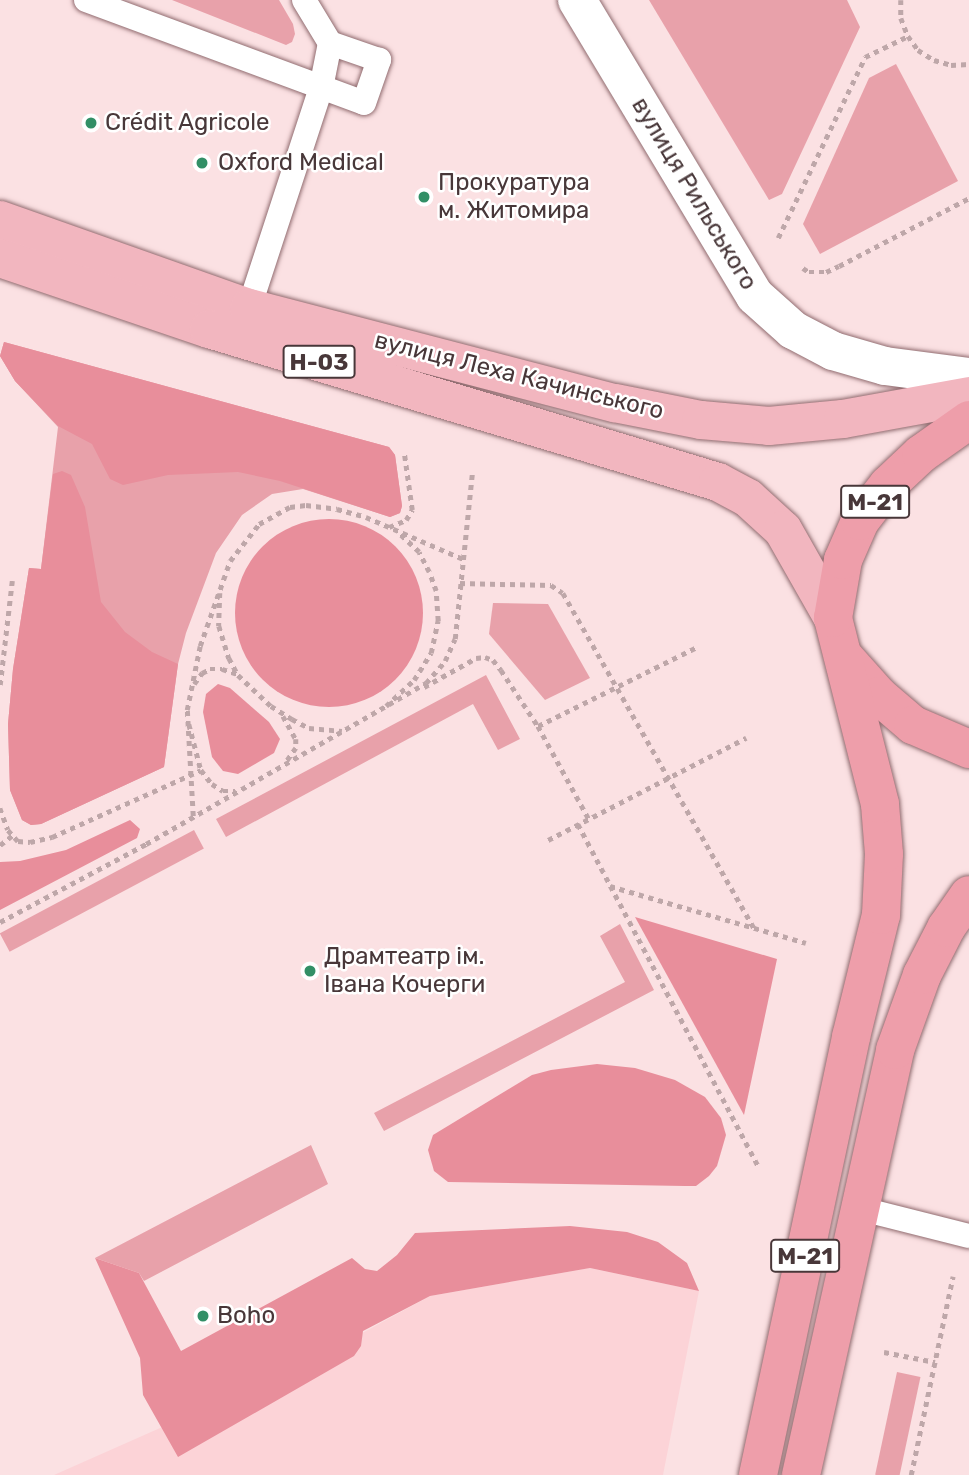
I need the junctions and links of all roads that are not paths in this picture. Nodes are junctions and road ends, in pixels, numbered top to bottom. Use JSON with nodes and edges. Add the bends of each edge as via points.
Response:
{"nodes":[{"id":1,"x":86,"y":0,"type":"edge"},
{"id":2,"x":304,"y":0,"type":"edge"},
{"id":3,"x":577,"y":0,"type":"edge"},
{"id":4,"x":330,"y":43,"type":"junction"},
{"id":5,"x":321,"y":88,"type":"junction"},
{"id":6,"x":0,"y":220,"type":"edge"},
{"id":7,"x":0,"y":258,"type":"edge"},
{"id":8,"x":249,"y":307,"type":"junction"},
{"id":9,"x":969,"y":377,"type":"edge"},
{"id":10,"x":969,"y":396,"type":"edge"},
{"id":11,"x":969,"y":420,"type":"edge"},
{"id":12,"x":837,"y":636,"type":"junction"},
{"id":13,"x":969,"y":749,"type":"edge"},
{"id":14,"x":969,"y":895,"type":"edge"},
{"id":15,"x":858,"y":1208,"type":"junction"},
{"id":16,"x":966,"y":1235,"type":"edge"},
{"id":17,"x":758,"y":1475,"type":"edge"},
{"id":18,"x":801,"y":1475,"type":"edge"}],
"edges":[{"from":1,"to":5,"type":"lane"},
{"from":2,"to":4,"type":"lane"},
{"from":3,"to":9,"type":"street","name":"вулиця Рильського","via":[[755,296],[793,330],[833,351],[884,366]]},
{"from":4,"to":5,"type":"lane"},
{"from":4,"to":5,"type":"lane","via":[[379,60],[364,103]]},
{"from":5,"to":8,"type":"lane"},
{"from":6,"to":8,"type":"main road","name":"вулиця Леха Качинського","number":"Н-03"},
{"from":7,"to":12,"type":"main road","name":"вулиця Леха Качинського","number":"Н-03","via":[[209,329],[718,482],[748,498],[783,530]]},
{"from":8,"to":10,"type":"main road","name":"вулиця Леха Качинського","number":"Н-03","via":[[615,403],[701,420],[769,426],[843,419]]},
{"from":11,"to":12,"type":"highway","number":"М-21","via":[[920,454],[860,521],[842,560]]},
{"from":12,"to":13,"type":"highway","via":[[879,696],[913,725]]},
{"from":12,"to":17,"type":"highway","number":"М-21","via":[[880,804],[884,854],[881,915]]},
{"from":14,"to":15,"type":"highway","number":"М-21","via":[[922,975],[895,1050]]},
{"from":15,"to":16,"type":"lane"},
{"from":15,"to":18,"type":"highway","number":"М-21"}]}
